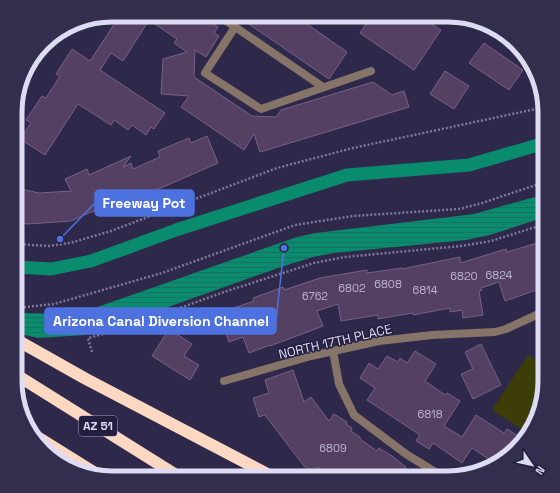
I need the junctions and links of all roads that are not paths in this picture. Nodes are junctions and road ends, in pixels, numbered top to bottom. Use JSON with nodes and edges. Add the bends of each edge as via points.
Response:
{"nodes":[{"id":1,"x":228,"y":22,"type":"edge"},
{"id":2,"x":235,"y":27,"type":"junction"},
{"id":3,"x":371,"y":71,"type":"dead end"},
{"id":4,"x":323,"y":87,"type":"junction"},
{"id":5,"x":538,"y":314,"type":"edge"},
{"id":6,"x":22,"y":343,"type":"edge"},
{"id":7,"x":333,"y":351,"type":"junction"},
{"id":8,"x":22,"y":378,"type":"edge"},
{"id":9,"x":224,"y":381,"type":"dead end"},
{"id":10,"x":45,"y":441,"type":"edge"},
{"id":11,"x":86,"y":467,"type":"edge"},
{"id":12,"x":170,"y":471,"type":"edge"},
{"id":13,"x":262,"y":471,"type":"edge"},
{"id":14,"x":434,"y":471,"type":"edge"}],
"edges":[{"from":1,"to":2,"type":"street"},
{"from":2,"to":4,"type":"street"},
{"from":2,"to":4,"type":"street","via":[[205,73],[261,109]]},
{"from":3,"to":4,"type":"street"},
{"from":5,"to":7,"type":"street","name":"NORTH 17TH PLACE","via":[[495,332],[394,339]]},
{"from":6,"to":13,"type":"highway"},
{"from":7,"to":9,"type":"street","name":"NORTH 17TH PLACE"},
{"from":7,"to":14,"type":"street","via":[[339,384],[354,414],[406,454]]},
{"from":8,"to":12,"type":"highway","number":"AZ 51"},
{"from":10,"to":11,"type":"highway"}]}
